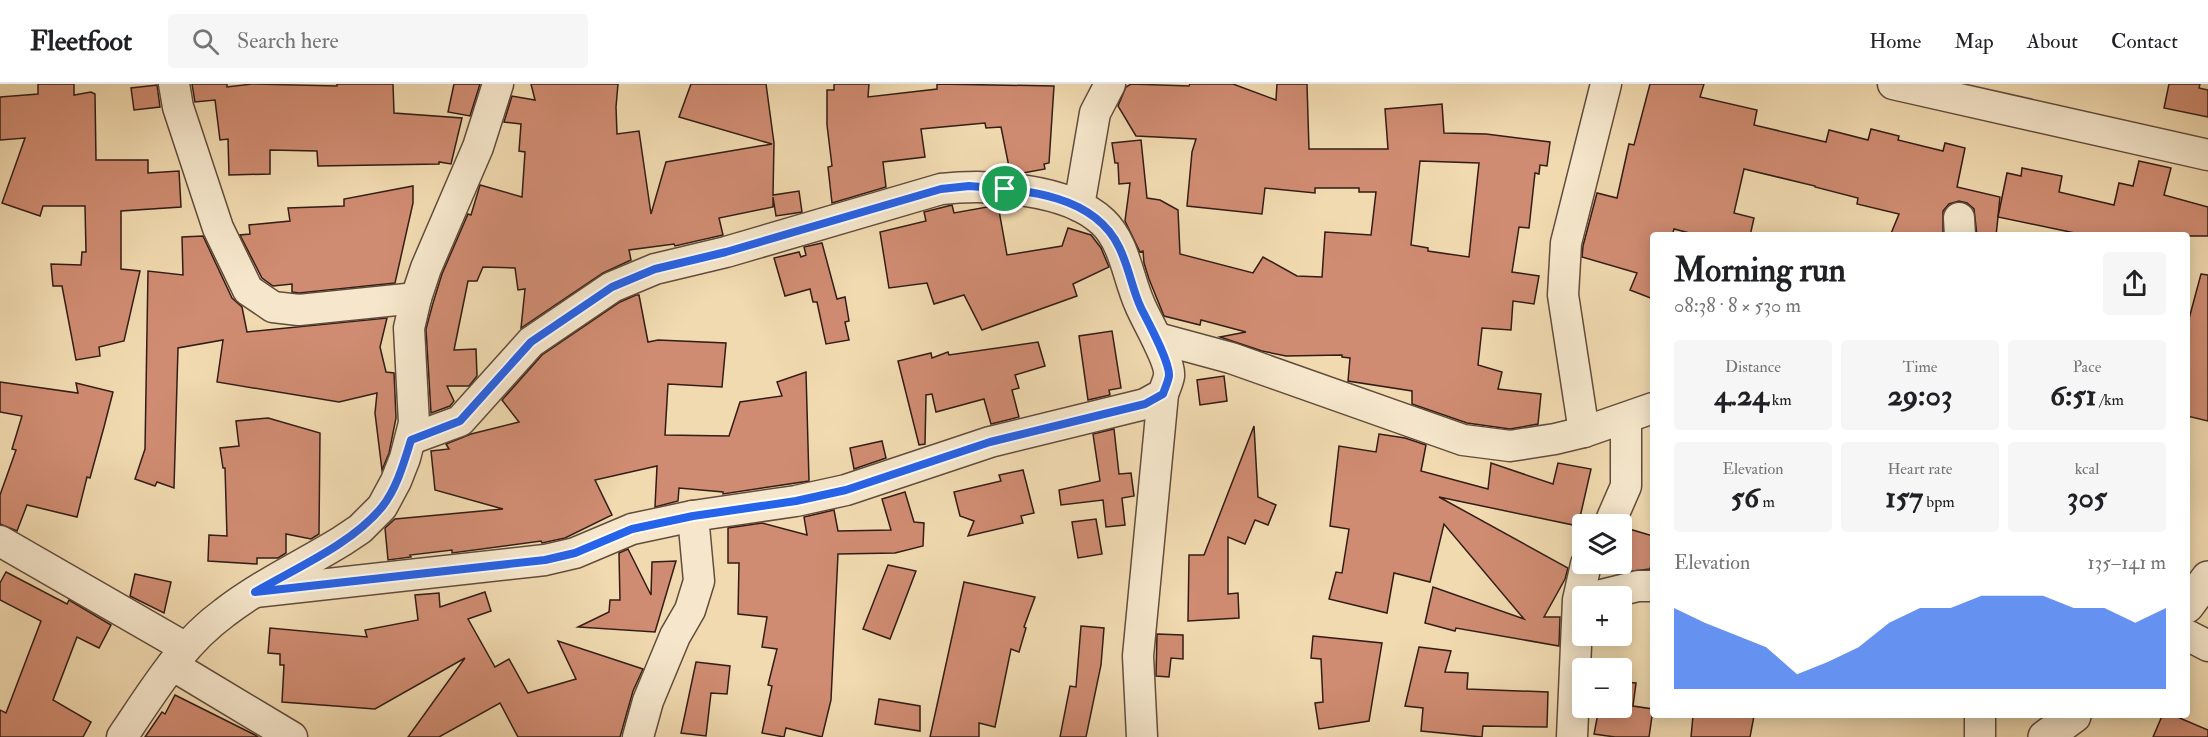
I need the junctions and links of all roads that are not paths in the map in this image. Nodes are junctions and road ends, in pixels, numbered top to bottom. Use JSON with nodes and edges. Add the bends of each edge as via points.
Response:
{"nodes":[{"id":1,"x":174,"y":84,"type":"edge"},
{"id":2,"x":498,"y":84,"type":"edge"},
{"id":3,"x":1110,"y":84,"type":"edge"},
{"id":4,"x":1606,"y":84,"type":"edge"},
{"id":5,"x":1893,"y":84,"type":"edge"},
{"id":6,"x":2208,"y":155,"type":"edge"},
{"id":7,"x":1078,"y":206,"type":"junction"},
{"id":8,"x":416,"y":298,"type":"junction"},
{"id":9,"x":1157,"y":338,"type":"junction"},
{"id":10,"x":1163,"y":394,"type":"junction"},
{"id":11,"x":1639,"y":413,"type":"edge"},
{"id":12,"x":1584,"y":432,"type":"junction"},
{"id":13,"x":411,"y":440,"type":"junction"},
{"id":14,"x":1614,"y":514,"type":"edge"},
{"id":15,"x":693,"y":516,"type":"junction"},
{"id":16,"x":0,"y":541,"type":"edge"},
{"id":17,"x":2208,"y":578,"type":"edge"},
{"id":18,"x":1650,"y":586,"type":"edge"},
{"id":19,"x":1632,"y":587,"type":"edge"},
{"id":20,"x":255,"y":592,"type":"junction"},
{"id":21,"x":2190,"y":602,"type":"edge"},
{"id":22,"x":2190,"y":637,"type":"edge"},
{"id":23,"x":1580,"y":646,"type":"edge"},
{"id":24,"x":2208,"y":646,"type":"edge"},
{"id":25,"x":179,"y":656,"type":"junction"},
{"id":26,"x":1980,"y":718,"type":"edge"},
{"id":27,"x":2071,"y":718,"type":"edge"},
{"id":28,"x":122,"y":737,"type":"edge"},
{"id":29,"x":292,"y":737,"type":"edge"},
{"id":30,"x":638,"y":737,"type":"edge"},
{"id":31,"x":1142,"y":737,"type":"edge"},
{"id":32,"x":1572,"y":737,"type":"edge"},
{"id":33,"x":1980,"y":737,"type":"edge"},
{"id":34,"x":2045,"y":737,"type":"edge"}],
"edges":[{"from":1,"to":8,"type":"street","via":[[218,228],[248,290],[273,307],[299,310]]},
{"from":2,"to":8,"type":"street","via":[[478,147]]},
{"from":3,"to":7,"type":"street","via":[[1095,113]]},
{"from":4,"to":12,"type":"street","via":[[1566,243],[1563,295]]},
{"from":5,"to":6,"type":"street"},
{"from":7,"to":9,"type":"street","via":[[1104,223],[1119,247]]},
{"from":7,"to":13,"type":"street","via":[[1005,189],[941,189],[655,269],[612,287],[531,342],[460,421]]},
{"from":8,"to":13,"type":"street","via":[[409,328],[414,423]]},
{"from":9,"to":10,"type":"street","via":[[1169,374]]},
{"from":9,"to":12,"type":"street","via":[[1231,358],[1462,440],[1510,446]]},
{"from":10,"to":15,"type":"street","via":[[1145,404],[990,442],[846,490]]},
{"from":10,"to":31,"type":"street","via":[[1138,656]]},
{"from":11,"to":12,"type":"street"},
{"from":11,"to":14,"type":"street","via":[[1626,486]]},
{"from":13,"to":20,"type":"street","via":[[382,507],[360,529]]},
{"from":15,"to":20,"type":"street","via":[[632,529],[575,553],[545,560]]},
{"from":15,"to":30,"type":"street","via":[[699,581],[690,610],[648,701]]},
{"from":16,"to":25,"type":"street"},
{"from":17,"to":21,"type":"street"},
{"from":18,"to":19,"type":"street"},
{"from":20,"to":25,"type":"street","via":[[223,613]]},
{"from":22,"to":24,"type":"street"},
{"from":23,"to":32,"type":"street"},
{"from":25,"to":28,"type":"street"},
{"from":25,"to":29,"type":"street"},
{"from":26,"to":33,"type":"street"},
{"from":27,"to":34,"type":"street"}]}
